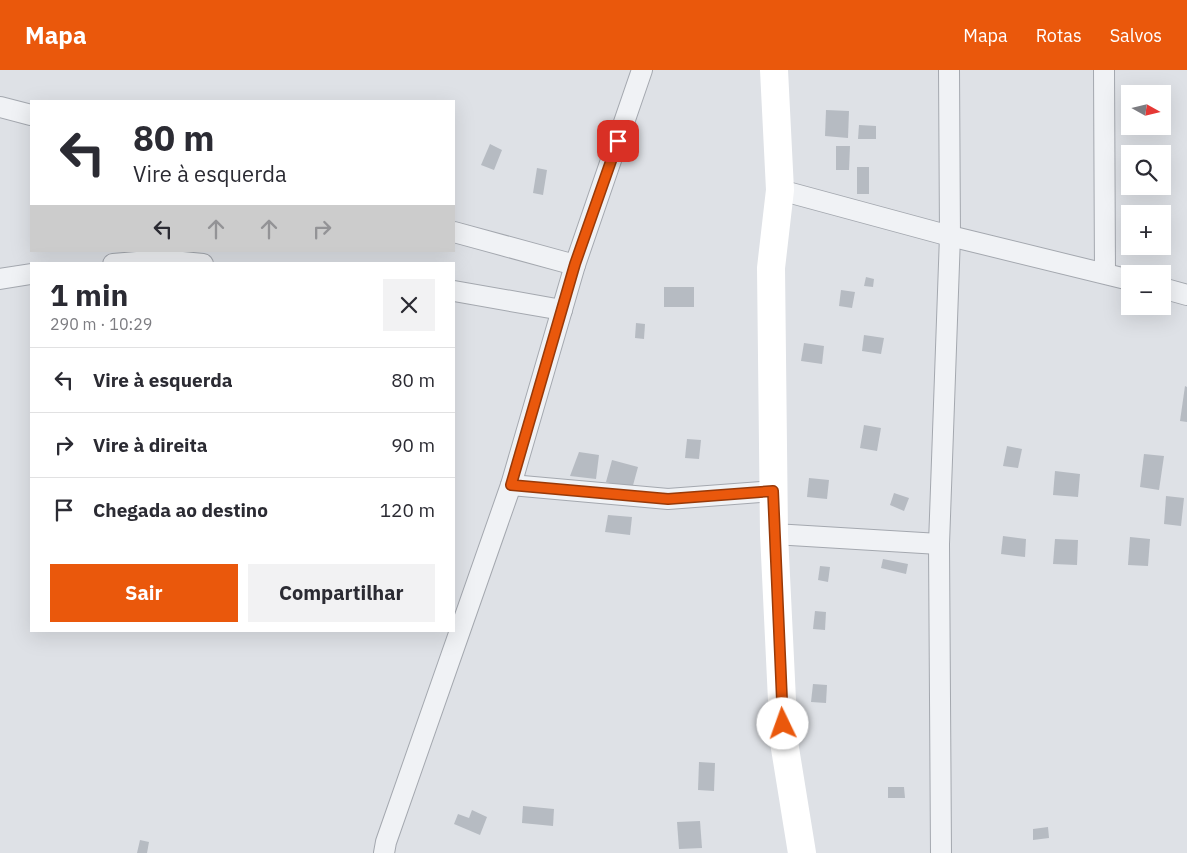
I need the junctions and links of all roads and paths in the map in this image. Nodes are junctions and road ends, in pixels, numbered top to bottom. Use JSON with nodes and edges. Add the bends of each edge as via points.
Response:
{"nodes":[{"id":1,"x":642,"y":70,"type":"edge"},
{"id":2,"x":774,"y":70,"type":"edge"},
{"id":3,"x":948,"y":70,"type":"edge"},
{"id":4,"x":1104,"y":70,"type":"edge"},
{"id":5,"x":0,"y":108,"type":"edge"},
{"id":6,"x":30,"y":115,"type":"edge"},
{"id":7,"x":780,"y":190,"type":"junction"},
{"id":8,"x":455,"y":232,"type":"edge"},
{"id":9,"x":950,"y":236,"type":"junction"},
{"id":10,"x":137,"y":262,"type":"edge"},
{"id":11,"x":182,"y":262,"type":"edge"},
{"id":12,"x":575,"y":264,"type":"junction"},
{"id":13,"x":1105,"y":273,"type":"junction"},
{"id":14,"x":30,"y":274,"type":"edge"},
{"id":15,"x":1121,"y":277,"type":"edge"},
{"id":16,"x":0,"y":279,"type":"edge"},
{"id":17,"x":455,"y":291,"type":"edge"},
{"id":18,"x":1171,"y":291,"type":"edge"},
{"id":19,"x":1187,"y":295,"type":"edge"},
{"id":20,"x":562,"y":310,"type":"junction"},
{"id":21,"x":511,"y":485,"type":"junction"},
{"id":22,"x":773,"y":491,"type":"junction"},
{"id":23,"x":774,"y":534,"type":"junction"},
{"id":24,"x":938,"y":544,"type":"junction"},
{"id":25,"x":384,"y":853,"type":"edge"},
{"id":26,"x":802,"y":853,"type":"edge"},
{"id":27,"x":941,"y":853,"type":"edge"}],
"edges":[{"from":1,"to":12,"type":"street"},
{"from":2,"to":7,"type":"street"},
{"from":3,"to":9,"type":"street"},
{"from":4,"to":13,"type":"street"},
{"from":5,"to":6,"type":"street"},
{"from":7,"to":9,"type":"street"},
{"from":7,"to":22,"type":"street","via":[[771,268]]},
{"from":8,"to":12,"type":"street"},
{"from":9,"to":13,"type":"street"},
{"from":9,"to":24,"type":"street"},
{"from":10,"to":11,"type":"street"},
{"from":12,"to":20,"type":"street"},
{"from":13,"to":15,"type":"street"},
{"from":14,"to":16,"type":"street"},
{"from":17,"to":20,"type":"street"},
{"from":18,"to":19,"type":"street"},
{"from":20,"to":21,"type":"street"},
{"from":21,"to":22,"type":"street","via":[[668,499]]},
{"from":21,"to":25,"type":"street"},
{"from":22,"to":23,"type":"street"},
{"from":23,"to":24,"type":"street"},
{"from":23,"to":26,"type":"street","via":[[784,742]]},
{"from":24,"to":27,"type":"street"}]}
